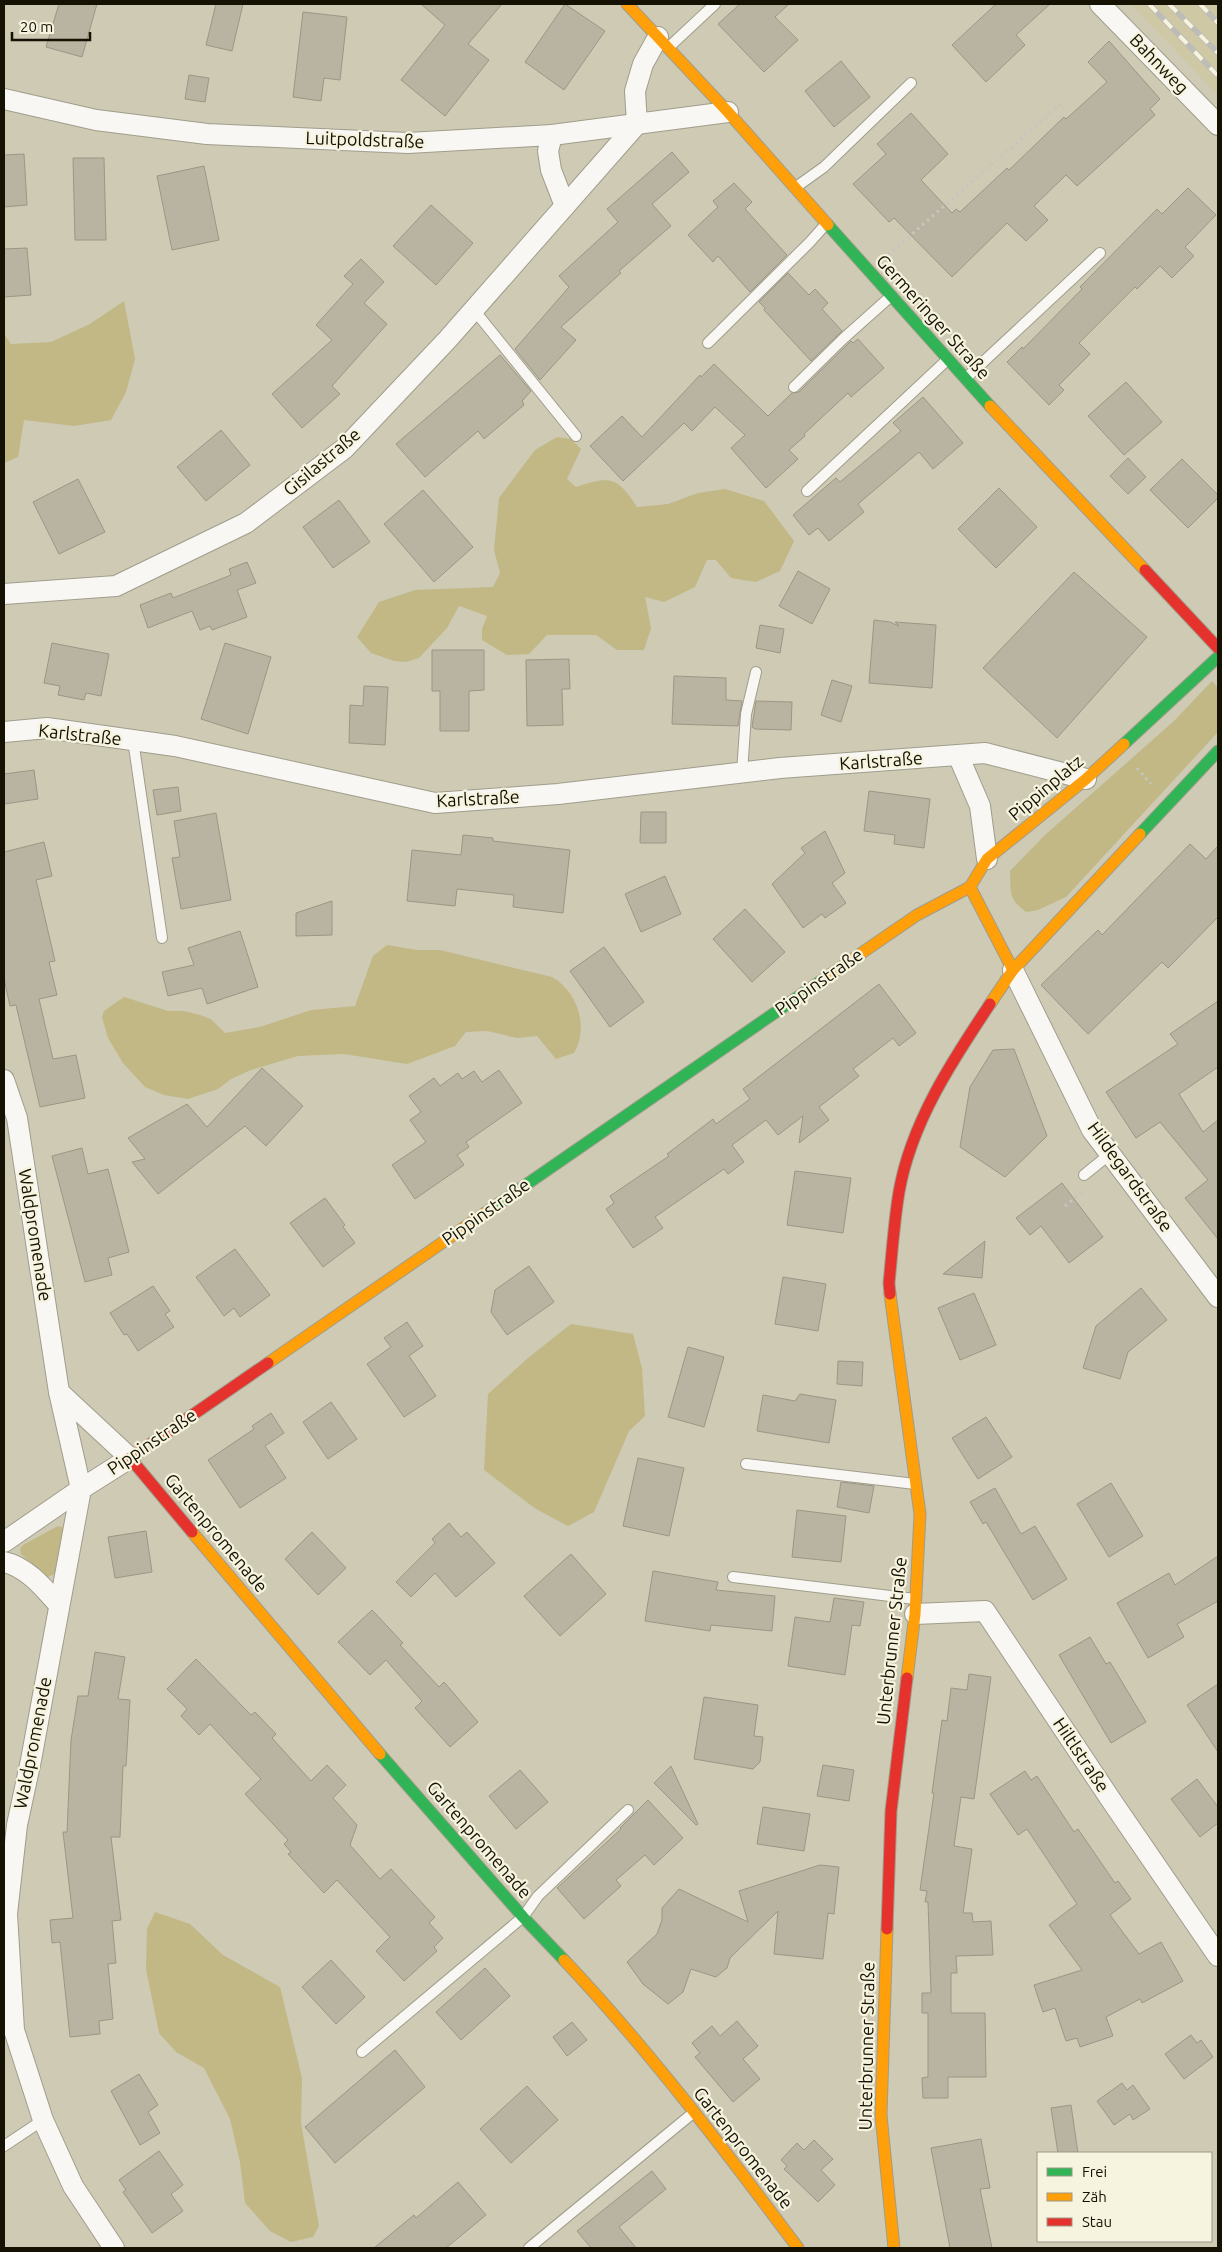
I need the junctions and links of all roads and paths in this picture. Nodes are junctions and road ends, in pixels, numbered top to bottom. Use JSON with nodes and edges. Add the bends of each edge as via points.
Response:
{"nodes":[{"id":1,"x":627,"y":4,"type":"edge"},
{"id":2,"x":715,"y":4,"type":"edge"},
{"id":3,"x":1100,"y":4,"type":"edge"},
{"id":4,"x":664,"y":43,"type":"junction"},
{"id":5,"x":911,"y":83,"type":"dead end"},
{"id":6,"x":4,"y":99,"type":"edge"},
{"id":7,"x":1062,"y":103,"type":"dead end"},
{"id":8,"x":728,"y":112,"type":"junction"},
{"id":9,"x":637,"y":124,"type":"junction"},
{"id":10,"x":1218,"y":125,"type":"edge"},
{"id":11,"x":552,"y":135,"type":"junction"},
{"id":12,"x":795,"y":188,"type":"junction"},
{"id":13,"x":565,"y":206,"type":"junction"},
{"id":14,"x":826,"y":223,"type":"junction"},
{"id":15,"x":1100,"y":253,"type":"dead end"},
{"id":16,"x":869,"y":272,"type":"junction"},
{"id":17,"x":891,"y":296,"type":"junction"},
{"id":18,"x":474,"y":310,"type":"junction"},
{"id":19,"x":708,"y":343,"type":"dead end"},
{"id":20,"x":947,"y":360,"type":"junction"},
{"id":21,"x":965,"y":379,"type":"junction"},
{"id":22,"x":794,"y":387,"type":"dead end"},
{"id":23,"x":576,"y":436,"type":"dead end"},
{"id":24,"x":807,"y":491,"type":"dead end"},
{"id":25,"x":4,"y":594,"type":"edge"},
{"id":26,"x":1218,"y":648,"type":"edge"},
{"id":27,"x":1218,"y":657,"type":"edge"},
{"id":28,"x":756,"y":672,"type":"dead end"},
{"id":29,"x":4,"y":732,"type":"edge"},
{"id":30,"x":133,"y":740,"type":"junction"},
{"id":31,"x":1119,"y":748,"type":"junction"},
{"id":32,"x":1218,"y":751,"type":"edge"},
{"id":33,"x":958,"y":755,"type":"junction"},
{"id":34,"x":742,"y":773,"type":"junction"},
{"id":35,"x":1086,"y":779,"type":"junction"},
{"id":36,"x":1169,"y":804,"type":"junction"},
{"id":37,"x":987,"y":859,"type":"junction"},
{"id":38,"x":970,"y":887,"type":"junction"},
{"id":39,"x":162,"y":938,"type":"dead end"},
{"id":40,"x":1013,"y":970,"type":"junction"},
{"id":41,"x":4,"y":1080,"type":"edge"},
{"id":42,"x":1110,"y":1154,"type":"junction"},
{"id":43,"x":1084,"y":1175,"type":"dead end"},
{"id":44,"x":1218,"y":1296,"type":"edge"},
{"id":45,"x":59,"y":1392,"type":"junction"},
{"id":46,"x":130,"y":1458,"type":"junction"},
{"id":47,"x":746,"y":1464,"type":"dead end"},
{"id":48,"x":916,"y":1484,"type":"junction"},
{"id":49,"x":81,"y":1488,"type":"junction"},
{"id":50,"x":4,"y":1542,"type":"edge"},
{"id":51,"x":4,"y":1562,"type":"edge"},
{"id":52,"x":733,"y":1577,"type":"dead end"},
{"id":53,"x":59,"y":1605,"type":"junction"},
{"id":54,"x":915,"y":1607,"type":"junction"},
{"id":55,"x":628,"y":1810,"type":"dead end"},
{"id":56,"x":10,"y":1824,"type":"edge"},
{"id":57,"x":523,"y":1917,"type":"junction"},
{"id":58,"x":1218,"y":1956,"type":"edge"},
{"id":59,"x":7,"y":1965,"type":"edge"},
{"id":60,"x":362,"y":2052,"type":"dead end"},
{"id":61,"x":694,"y":2113,"type":"junction"},
{"id":62,"x":43,"y":2120,"type":"junction"},
{"id":63,"x":4,"y":2146,"type":"edge"},
{"id":64,"x":114,"y":2248,"type":"edge"},
{"id":65,"x":529,"y":2248,"type":"edge"},
{"id":66,"x":798,"y":2248,"type":"edge"},
{"id":67,"x":894,"y":2248,"type":"edge"}],
"edges":[{"from":1,"to":4,"type":"street","name":"Germeringer Straße"},
{"from":2,"to":4,"type":"lane"},
{"from":3,"to":10,"type":"street","name":"Bahnweg"},
{"from":4,"to":8,"type":"street","name":"Germeringer Straße"},
{"from":4,"to":9,"type":"street","via":[[643,64],[635,91]]},
{"from":5,"to":12,"type":"lane","via":[[824,167]]},
{"from":6,"to":11,"type":"street","name":"Luitpoldstraße","via":[[96,120],[207,134],[408,143]]},
{"from":7,"to":16,"type":"path"},
{"from":8,"to":9,"type":"street","name":"Luitpoldstraße"},
{"from":8,"to":12,"type":"street","name":"Germeringer Straße"},
{"from":9,"to":11,"type":"street","name":"Luitpoldstraße"},
{"from":9,"to":13,"type":"street","name":"Gisilastraße"},
{"from":11,"to":13,"type":"street","via":[[548,151],[551,170]]},
{"from":12,"to":14,"type":"street","name":"Germeringer Straße"},
{"from":13,"to":18,"type":"street","name":"Gisilastraße"},
{"from":14,"to":16,"type":"street","name":"Germeringer Straße"},
{"from":14,"to":19,"type":"lane"},
{"from":15,"to":21,"type":"lane"},
{"from":16,"to":17,"type":"street","name":"Germeringer Straße"},
{"from":17,"to":20,"type":"street","name":"Germeringer Straße"},
{"from":17,"to":22,"type":"lane"},
{"from":18,"to":23,"type":"lane"},
{"from":18,"to":25,"type":"street","name":"Gisilastraße","via":[[345,448],[246,523],[116,586]]},
{"from":20,"to":21,"type":"street","name":"Germeringer Straße"},
{"from":20,"to":24,"type":"lane"},
{"from":21,"to":26,"type":"street","name":"Germeringer Straße"},
{"from":27,"to":31,"type":"street","name":"Pippinplatz"},
{"from":28,"to":34,"type":"lane","via":[[746,714]]},
{"from":29,"to":30,"type":"street","name":"Karlstraße","via":[[47,728]]},
{"from":30,"to":34,"type":"street","name":"Karlstraße","via":[[175,746],[435,803],[558,794]]},
{"from":30,"to":39,"type":"lane"},
{"from":31,"to":35,"type":"street","name":"Pippinplatz"},
{"from":31,"to":36,"type":"path"},
{"from":32,"to":36,"type":"street"},
{"from":33,"to":34,"type":"street","name":"Karlstraße"},
{"from":33,"to":35,"type":"street","name":"Karlstraße","via":[[985,753]]},
{"from":33,"to":37,"type":"street","via":[[980,806]]},
{"from":35,"to":37,"type":"street","name":"Pippinplatz"},
{"from":36,"to":40,"type":"street"},
{"from":37,"to":38,"type":"street","name":"Pippinplatz"},
{"from":38,"to":40,"type":"street"},
{"from":38,"to":46,"type":"street","name":"Pippinstraße","via":[[917,915]]},
{"from":40,"to":42,"type":"street","name":"Hildegardstraße","via":[[1092,1130]]},
{"from":40,"to":48,"type":"street","name":"Unterbrunner Straße","via":[[959,1051],[916,1132],[900,1191],[889,1283]]},
{"from":41,"to":45,"type":"street","name":"Waldpromenade","via":[[17,1118]]},
{"from":42,"to":43,"type":"lane"},
{"from":42,"to":44,"type":"street","name":"Hildegardstraße"},
{"from":45,"to":46,"type":"street"},
{"from":45,"to":49,"type":"street","name":"Waldpromenade"},
{"from":46,"to":49,"type":"street","name":"Pippinstraße"},
{"from":46,"to":57,"type":"street","name":"Gartenpromenade"},
{"from":47,"to":48,"type":"lane"},
{"from":48,"to":54,"type":"street","name":"Unterbrunner Straße","via":[[920,1514]]},
{"from":49,"to":50,"type":"street","name":"Pippinstraße"},
{"from":49,"to":53,"type":"street","name":"Waldpromenade"},
{"from":51,"to":53,"type":"street","via":[[26,1572]]},
{"from":52,"to":54,"type":"lane"},
{"from":53,"to":56,"type":"street","name":"Waldpromenade","via":[[32,1760]]},
{"from":54,"to":58,"type":"street","name":"Hiltlstraße","via":[[985,1611]]},
{"from":54,"to":67,"type":"street","name":"Unterbrunner Straße","via":[[891,1811],[882,2076],[881,2115]]},
{"from":55,"to":57,"type":"lane","via":[[538,1896]]},
{"from":56,"to":59,"type":"street","name":"Waldpromenade"},
{"from":57,"to":60,"type":"lane"},
{"from":57,"to":61,"type":"street","name":"Gartenpromenade","via":[[604,2003]]},
{"from":59,"to":62,"type":"street","name":"Waldpromenade","via":[[14,2030]]},
{"from":61,"to":65,"type":"lane"},
{"from":61,"to":66,"type":"street","name":"Gartenpromenade"},
{"from":62,"to":63,"type":"lane"},
{"from":62,"to":64,"type":"street","name":"Waldpromenade","via":[[73,2186]]}]}
